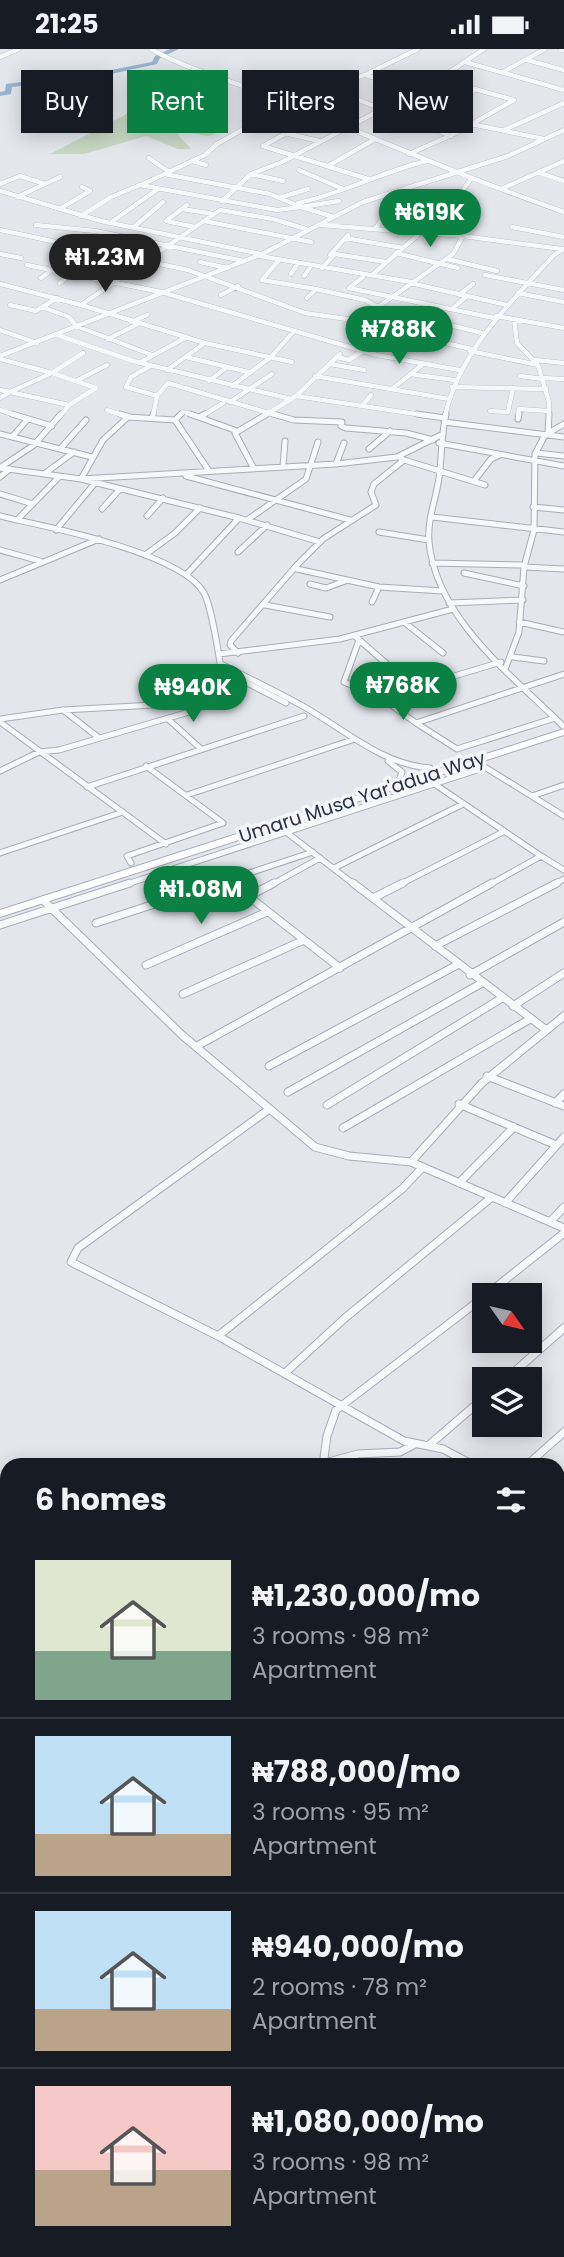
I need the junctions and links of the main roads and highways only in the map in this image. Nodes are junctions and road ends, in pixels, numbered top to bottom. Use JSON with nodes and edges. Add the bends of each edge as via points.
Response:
{"nodes":[{"id":1,"x":561,"y":725,"type":"edge"},
{"id":2,"x":0,"y":905,"type":"edge"},
{"id":3,"x":0,"y":914,"type":"edge"}],
"edges":[{"from":1,"to":2,"type":"main road","name":"Umaru Musa Yar'adua Way"},
{"from":1,"to":3,"type":"main road","name":"Umaru Musa Yar'adua Way","via":[[479,765],[46,904]]}]}
